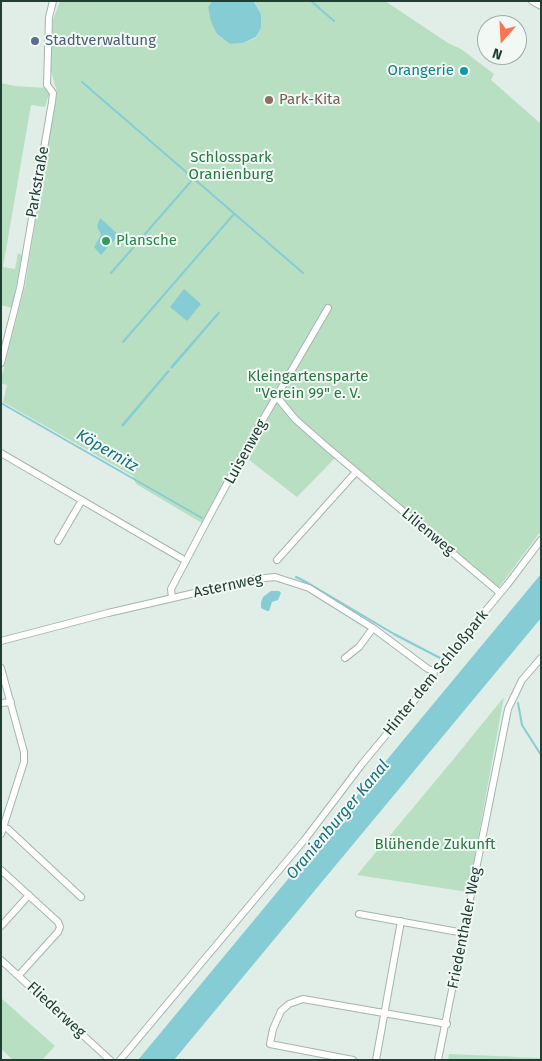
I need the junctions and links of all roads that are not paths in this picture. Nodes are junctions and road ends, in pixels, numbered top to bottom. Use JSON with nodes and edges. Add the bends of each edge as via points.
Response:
{"nodes":[{"id":1,"x":53,"y":1,"type":"edge"},
{"id":2,"x":532,"y":1,"type":"edge"},
{"id":3,"x":541,"y":6,"type":"edge"},
{"id":4,"x":328,"y":308,"type":"dead end"},
{"id":5,"x":1,"y":363,"type":"edge"},
{"id":6,"x":277,"y":397,"type":"junction"},
{"id":7,"x":1,"y":453,"type":"edge"},
{"id":8,"x":356,"y":472,"type":"junction"},
{"id":9,"x":82,"y":500,"type":"junction"},
{"id":10,"x":541,"y":540,"type":"edge"},
{"id":11,"x":58,"y":541,"type":"dead end"},
{"id":12,"x":277,"y":560,"type":"dead end"},
{"id":13,"x":186,"y":561,"type":"junction"},
{"id":14,"x":500,"y":593,"type":"junction"},
{"id":15,"x":172,"y":598,"type":"junction"},
{"id":16,"x":373,"y":628,"type":"junction"},
{"id":17,"x":1,"y":641,"type":"edge"},
{"id":18,"x":345,"y":658,"type":"dead end"},
{"id":19,"x":541,"y":658,"type":"edge"},
{"id":20,"x":1,"y":668,"type":"edge"},
{"id":21,"x":434,"y":671,"type":"junction"},
{"id":22,"x":10,"y":702,"type":"junction"},
{"id":23,"x":1,"y":703,"type":"edge"},
{"id":24,"x":2,"y":831,"type":"edge"},
{"id":25,"x":1,"y":870,"type":"edge"},
{"id":26,"x":28,"y":895,"type":"junction"},
{"id":27,"x":81,"y":897,"type":"dead end"},
{"id":28,"x":359,"y":914,"type":"dead end"},
{"id":29,"x":401,"y":922,"type":"junction"},
{"id":30,"x":1,"y":926,"type":"edge"},
{"id":31,"x":464,"y":933,"type":"junction"},
{"id":32,"x":1,"y":960,"type":"edge"},
{"id":33,"x":18,"y":975,"type":"junction"},
{"id":34,"x":384,"y":1012,"type":"junction"},
{"id":35,"x":446,"y":1024,"type":"junction"},
{"id":36,"x":110,"y":1060,"type":"edge"},
{"id":37,"x":120,"y":1060,"type":"edge"},
{"id":38,"x":353,"y":1060,"type":"edge"},
{"id":39,"x":376,"y":1060,"type":"edge"},
{"id":40,"x":438,"y":1060,"type":"edge"}],
"edges":[{"from":1,"to":5,"type":"street","name":"Parkstraße","via":[[49,17],[47,85],[53,93],[20,288]]},
{"from":2,"to":3,"type":"street"},
{"from":4,"to":6,"type":"street","name":"Luisenweg"},
{"from":6,"to":8,"type":"street","name":"Lilienweg","via":[[295,419]]},
{"from":6,"to":13,"type":"street","name":"Luisenweg"},
{"from":7,"to":9,"type":"street"},
{"from":8,"to":12,"type":"street"},
{"from":8,"to":14,"type":"street","name":"Lilienweg"},
{"from":9,"to":11,"type":"street"},
{"from":9,"to":13,"type":"street"},
{"from":10,"to":14,"type":"street","name":"Hinter dem Schloßpark"},
{"from":13,"to":15,"type":"street","name":"Luisenweg","via":[[171,589]]},
{"from":14,"to":21,"type":"street","name":"Hinter dem Schloßpark"},
{"from":15,"to":16,"type":"street","name":"Asternweg","via":[[275,577],[309,588]]},
{"from":15,"to":17,"type":"street","name":"Asternweg"},
{"from":16,"to":18,"type":"street","via":[[359,647]]},
{"from":16,"to":21,"type":"street","name":"Asternweg"},
{"from":19,"to":31,"type":"street","name":"Friedenthaler Weg","via":[[522,680],[508,709]]},
{"from":20,"to":22,"type":"street"},
{"from":21,"to":37,"type":"street","name":"Hinter dem Schloßpark","via":[[433,678],[306,838]]},
{"from":22,"to":23,"type":"street"},
{"from":22,"to":24,"type":"street","via":[[24,746],[24,762]]},
{"from":24,"to":27,"type":"street","via":[[8,829]]},
{"from":25,"to":26,"type":"street"},
{"from":26,"to":30,"type":"street"},
{"from":26,"to":33,"type":"street","via":[[60,927]]},
{"from":28,"to":29,"type":"street"},
{"from":29,"to":31,"type":"street"},
{"from":29,"to":34,"type":"street"},
{"from":31,"to":35,"type":"street","name":"Friedenthaler Weg"},
{"from":32,"to":33,"type":"street","name":"Fliederweg"},
{"from":33,"to":36,"type":"street","name":"Fliederweg"},
{"from":34,"to":35,"type":"street"},
{"from":34,"to":38,"type":"street","via":[[303,999],[281,1011],[270,1044]]},
{"from":34,"to":39,"type":"street"},
{"from":35,"to":40,"type":"street","name":"Friedenthaler Weg"}]}
